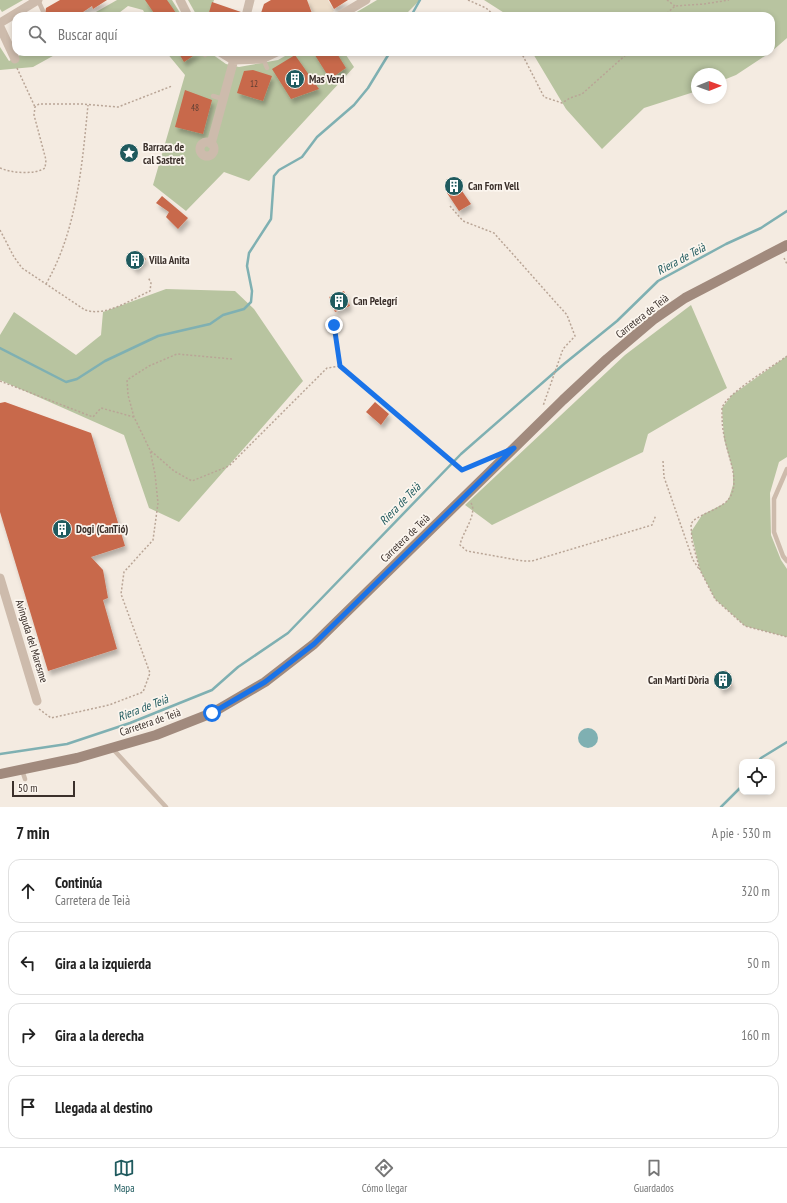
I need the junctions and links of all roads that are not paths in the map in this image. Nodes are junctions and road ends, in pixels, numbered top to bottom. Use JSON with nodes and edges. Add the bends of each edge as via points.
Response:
{"nodes":[{"id":1,"x":38,"y":0,"type":"edge"},
{"id":2,"x":180,"y":0,"type":"edge"},
{"id":3,"x":250,"y":0,"type":"edge"},
{"id":4,"x":366,"y":0,"type":"edge"},
{"id":5,"x":44,"y":11,"type":"dead end"},
{"id":6,"x":21,"y":12,"type":"edge"},
{"id":7,"x":186,"y":12,"type":"edge"},
{"id":8,"x":247,"y":12,"type":"edge"},
{"id":9,"x":346,"y":12,"type":"edge"},
{"id":10,"x":0,"y":27,"type":"edge"},
{"id":11,"x":12,"y":53,"type":"edge"},
{"id":12,"x":14,"y":56,"type":"edge"},
{"id":13,"x":235,"y":56,"type":"edge"},
{"id":14,"x":268,"y":56,"type":"edge"},
{"id":15,"x":263,"y":58,"type":"junction"},
{"id":16,"x":15,"y":59,"type":"road end"},
{"id":17,"x":267,"y":68,"type":"dead end"},
{"id":18,"x":212,"y":96,"type":"dead end"},
{"id":19,"x":223,"y":99,"type":"junction"},
{"id":20,"x":211,"y":144,"type":"dead end"},
{"id":21,"x":787,"y":245,"type":"edge"},
{"id":22,"x":787,"y":470,"type":"edge"},
{"id":23,"x":787,"y":561,"type":"edge"},
{"id":24,"x":0,"y":578,"type":"edge"},
{"id":25,"x":37,"y":701,"type":"road end"},
{"id":26,"x":112,"y":748,"type":"junction"},
{"id":27,"x":0,"y":774,"type":"edge"},
{"id":28,"x":166,"y":807,"type":"edge"}],
"edges":[{"from":1,"to":5,"type":"lane"},
{"from":1,"to":6,"type":"street"},
{"from":2,"to":7,"type":"street"},
{"from":3,"to":8,"type":"street"},
{"from":4,"to":9,"type":"street"},
{"from":10,"to":11,"type":"street"},
{"from":12,"to":16,"type":"street"},
{"from":13,"to":15,"type":"street"},
{"from":13,"to":19,"type":"street"},
{"from":14,"to":15,"type":"street"},
{"from":15,"to":17,"type":"lane"},
{"from":18,"to":19,"type":"lane"},
{"from":19,"to":20,"type":"street"},
{"from":21,"to":26,"type":"street","name":"Carretera de Teià","via":[[685,298],[607,359],[314,644],[265,682],[212,713],[156,735]]},
{"from":22,"to":23,"type":"lane","via":[[774,499],[774,532]]},
{"from":24,"to":25,"type":"street","name":"Avinguda del Maresme"},
{"from":26,"to":27,"type":"street","name":"Carretera de Teià","via":[[23,774]]},
{"from":26,"to":28,"type":"lane"}]}
